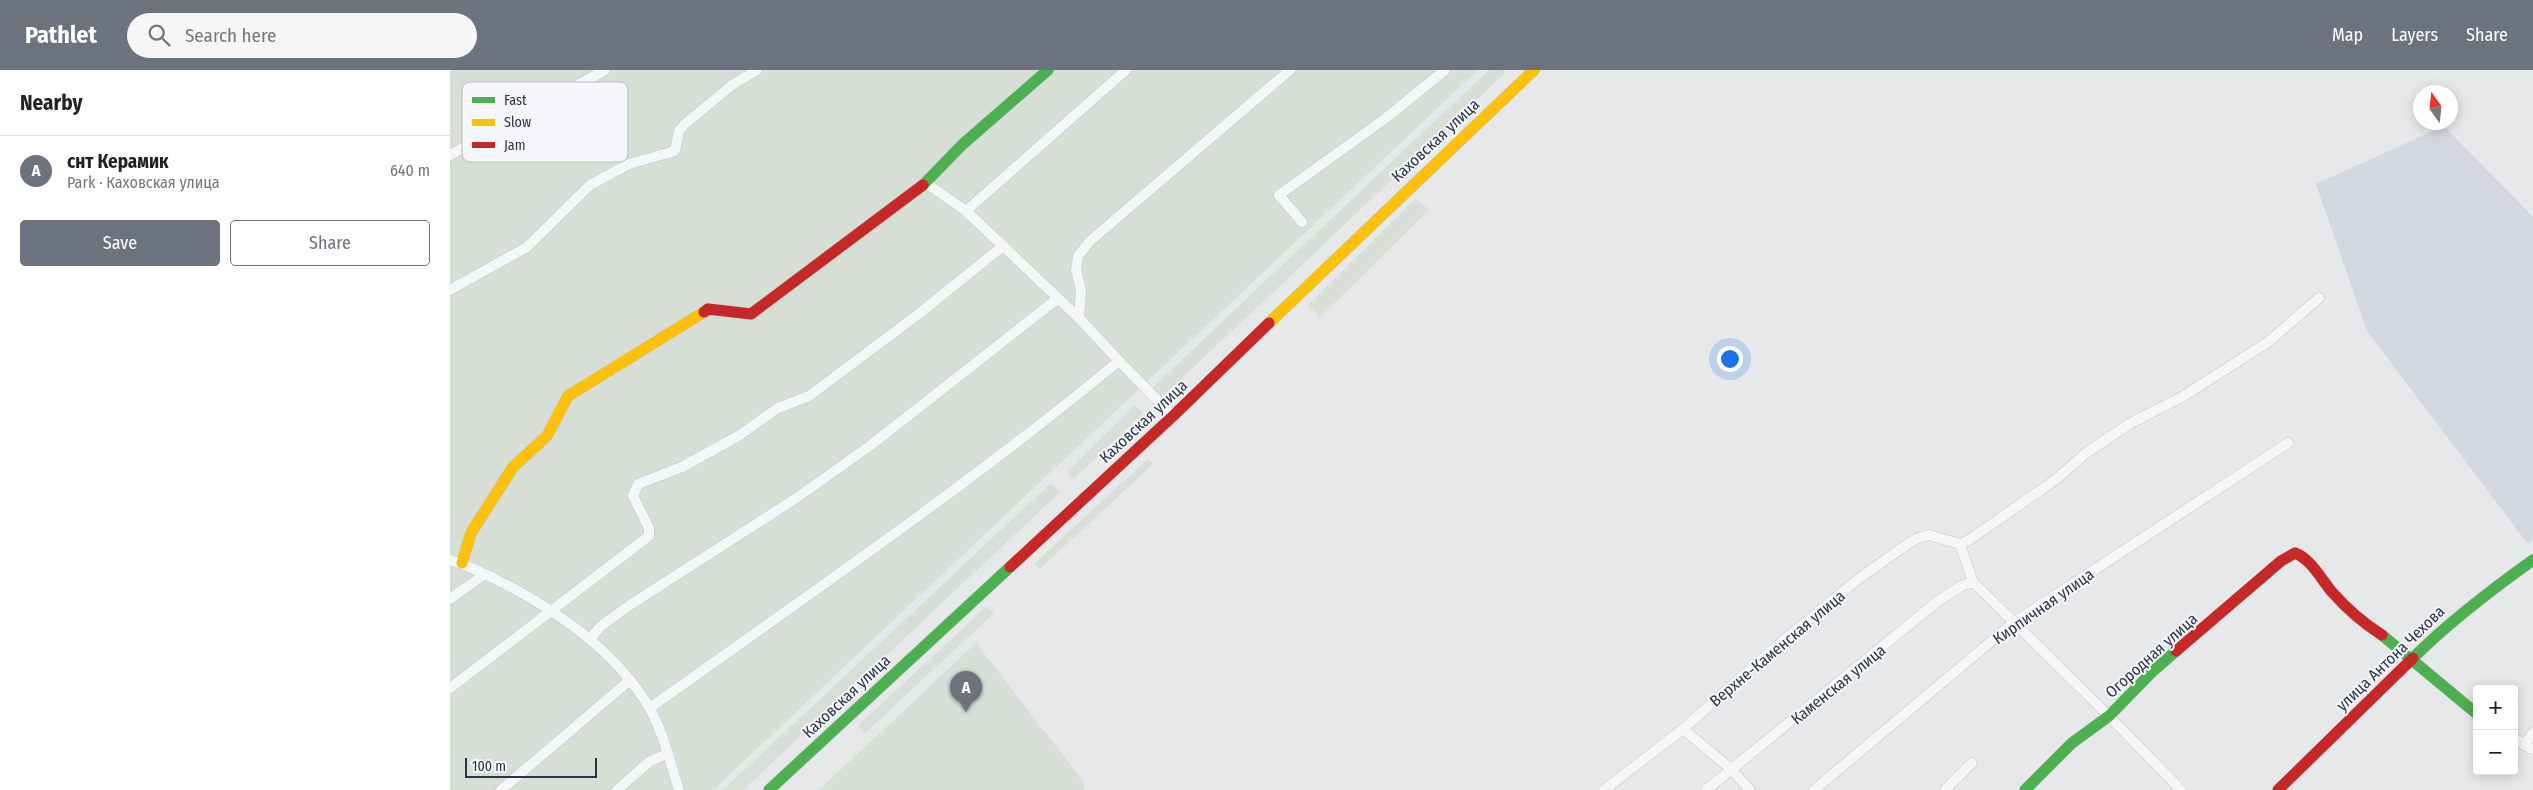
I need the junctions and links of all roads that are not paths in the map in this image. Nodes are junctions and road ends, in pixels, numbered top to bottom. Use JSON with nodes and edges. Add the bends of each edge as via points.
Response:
{"nodes":[{"id":1,"x":605,"y":70,"type":"edge"},
{"id":2,"x":757,"y":70,"type":"edge"},
{"id":3,"x":1048,"y":70,"type":"edge"},
{"id":4,"x":1126,"y":70,"type":"edge"},
{"id":5,"x":1290,"y":70,"type":"edge"},
{"id":6,"x":1444,"y":70,"type":"edge"},
{"id":7,"x":1530,"y":71,"type":"edge"},
{"id":8,"x":583,"y":82,"type":"edge"},
{"id":9,"x":462,"y":148,"type":"edge"},
{"id":10,"x":450,"y":155,"type":"edge"},
{"id":11,"x":926,"y":183,"type":"junction"},
{"id":12,"x":966,"y":211,"type":"junction"},
{"id":13,"x":1302,"y":222,"type":"dead end"},
{"id":14,"x":1004,"y":246,"type":"junction"},
{"id":15,"x":450,"y":290,"type":"edge"},
{"id":16,"x":2319,"y":298,"type":"dead end"},
{"id":17,"x":1057,"y":299,"type":"junction"},
{"id":18,"x":1079,"y":318,"type":"junction"},
{"id":19,"x":1119,"y":361,"type":"junction"},
{"id":20,"x":1174,"y":416,"type":"junction"},
{"id":21,"x":2288,"y":443,"type":"dead end"},
{"id":22,"x":1960,"y":544,"type":"junction"},
{"id":23,"x":450,"y":560,"type":"edge"},
{"id":24,"x":2533,"y":560,"type":"edge"},
{"id":25,"x":462,"y":563,"type":"junction"},
{"id":26,"x":485,"y":574,"type":"junction"},
{"id":27,"x":1973,"y":582,"type":"junction"},
{"id":28,"x":450,"y":599,"type":"edge"},
{"id":29,"x":550,"y":611,"type":"junction"},
{"id":30,"x":2013,"y":623,"type":"junction"},
{"id":31,"x":590,"y":639,"type":"junction"},
{"id":32,"x":2411,"y":660,"type":"junction"},
{"id":33,"x":630,"y":680,"type":"junction"},
{"id":34,"x":450,"y":688,"type":"edge"},
{"id":35,"x":650,"y":708,"type":"junction"},
{"id":36,"x":2473,"y":711,"type":"edge"},
{"id":37,"x":2109,"y":716,"type":"junction"},
{"id":38,"x":1683,"y":729,"type":"junction"},
{"id":39,"x":2533,"y":734,"type":"edge"},
{"id":40,"x":2518,"y":740,"type":"edge"},
{"id":41,"x":2529,"y":747,"type":"edge"},
{"id":42,"x":667,"y":754,"type":"junction"},
{"id":43,"x":1972,"y":764,"type":"dead end"},
{"id":44,"x":1731,"y":769,"type":"junction"},
{"id":45,"x":501,"y":790,"type":"edge"},
{"id":46,"x":617,"y":790,"type":"edge"},
{"id":47,"x":679,"y":790,"type":"edge"},
{"id":48,"x":769,"y":790,"type":"edge"},
{"id":49,"x":1604,"y":790,"type":"edge"},
{"id":50,"x":1706,"y":790,"type":"edge"},
{"id":51,"x":1750,"y":790,"type":"edge"},
{"id":52,"x":1814,"y":790,"type":"edge"},
{"id":53,"x":1945,"y":790,"type":"edge"},
{"id":54,"x":2025,"y":790,"type":"edge"},
{"id":55,"x":2181,"y":790,"type":"edge"},
{"id":56,"x":2278,"y":790,"type":"edge"}],
"edges":[{"from":1,"to":8,"type":"street"},
{"from":2,"to":15,"type":"street","via":[[732,85],[685,124],[675,151],[629,164],[590,185],[527,247]]},
{"from":3,"to":11,"type":"street","via":[[963,144]]},
{"from":4,"to":12,"type":"street"},
{"from":5,"to":18,"type":"street","via":[[1090,240],[1078,256],[1076,270],[1082,290]]},
{"from":6,"to":13,"type":"street","via":[[1386,118],[1279,195]]},
{"from":7,"to":20,"type":"street","name":"Каховская улица"},
{"from":9,"to":10,"type":"street"},
{"from":11,"to":12,"type":"street"},
{"from":11,"to":25,"type":"street","via":[[751,314],[708,309],[568,396],[547,436],[513,467],[471,533]]},
{"from":12,"to":14,"type":"street"},
{"from":14,"to":17,"type":"street"},
{"from":14,"to":29,"type":"street","via":[[809,396],[778,408],[740,435],[682,467],[638,484],[633,496],[649,528],[649,536]]},
{"from":16,"to":22,"type":"street","via":[[2268,342],[2182,397],[2127,426],[2086,453],[2055,480]]},
{"from":17,"to":18,"type":"street"},
{"from":17,"to":31,"type":"street","via":[[871,444],[795,499],[630,605],[601,626]]},
{"from":18,"to":19,"type":"street"},
{"from":19,"to":20,"type":"street"},
{"from":19,"to":35,"type":"street","via":[[960,487]]},
{"from":20,"to":48,"type":"street","name":"Каховская улица"},
{"from":21,"to":30,"type":"street","name":"Кирпичная улица"},
{"from":22,"to":27,"type":"street"},
{"from":22,"to":38,"type":"street","name":"Верхне-Каменская улица","via":[[1929,535],[1906,545],[1857,580],[1772,650]]},
{"from":23,"to":25,"type":"street"},
{"from":24,"to":32,"type":"street","name":"улица Антона Чехова","via":[[2457,616]]},
{"from":25,"to":26,"type":"street"},
{"from":26,"to":28,"type":"street"},
{"from":26,"to":29,"type":"street"},
{"from":27,"to":30,"type":"street"},
{"from":27,"to":44,"type":"street","name":"Каменская улица","via":[[1938,601]]},
{"from":29,"to":31,"type":"street"},
{"from":29,"to":34,"type":"street"},
{"from":30,"to":37,"type":"street"},
{"from":30,"to":52,"type":"street","name":"Кирпичная улица"},
{"from":31,"to":33,"type":"street"},
{"from":32,"to":36,"type":"street"},
{"from":32,"to":37,"type":"street","name":"Огородная улица","via":[[2362,622],[2303,556],[2295,553],[2281,561],[2153,672]]},
{"from":32,"to":56,"type":"street","name":"улица Антона Чехова"},
{"from":33,"to":35,"type":"street"},
{"from":33,"to":45,"type":"street"},
{"from":35,"to":42,"type":"street"},
{"from":37,"to":54,"type":"street","name":"Огородная улица","via":[[2072,743]]},
{"from":37,"to":55,"type":"street"},
{"from":38,"to":44,"type":"street"},
{"from":38,"to":49,"type":"street","name":"Верхне-Каменская улица"},
{"from":39,"to":41,"type":"street"},
{"from":40,"to":41,"type":"street"},
{"from":42,"to":46,"type":"street","via":[[650,761]]},
{"from":42,"to":47,"type":"street"},
{"from":43,"to":53,"type":"street"},
{"from":44,"to":50,"type":"street","name":"Каменская улица"},
{"from":44,"to":51,"type":"street"}]}
